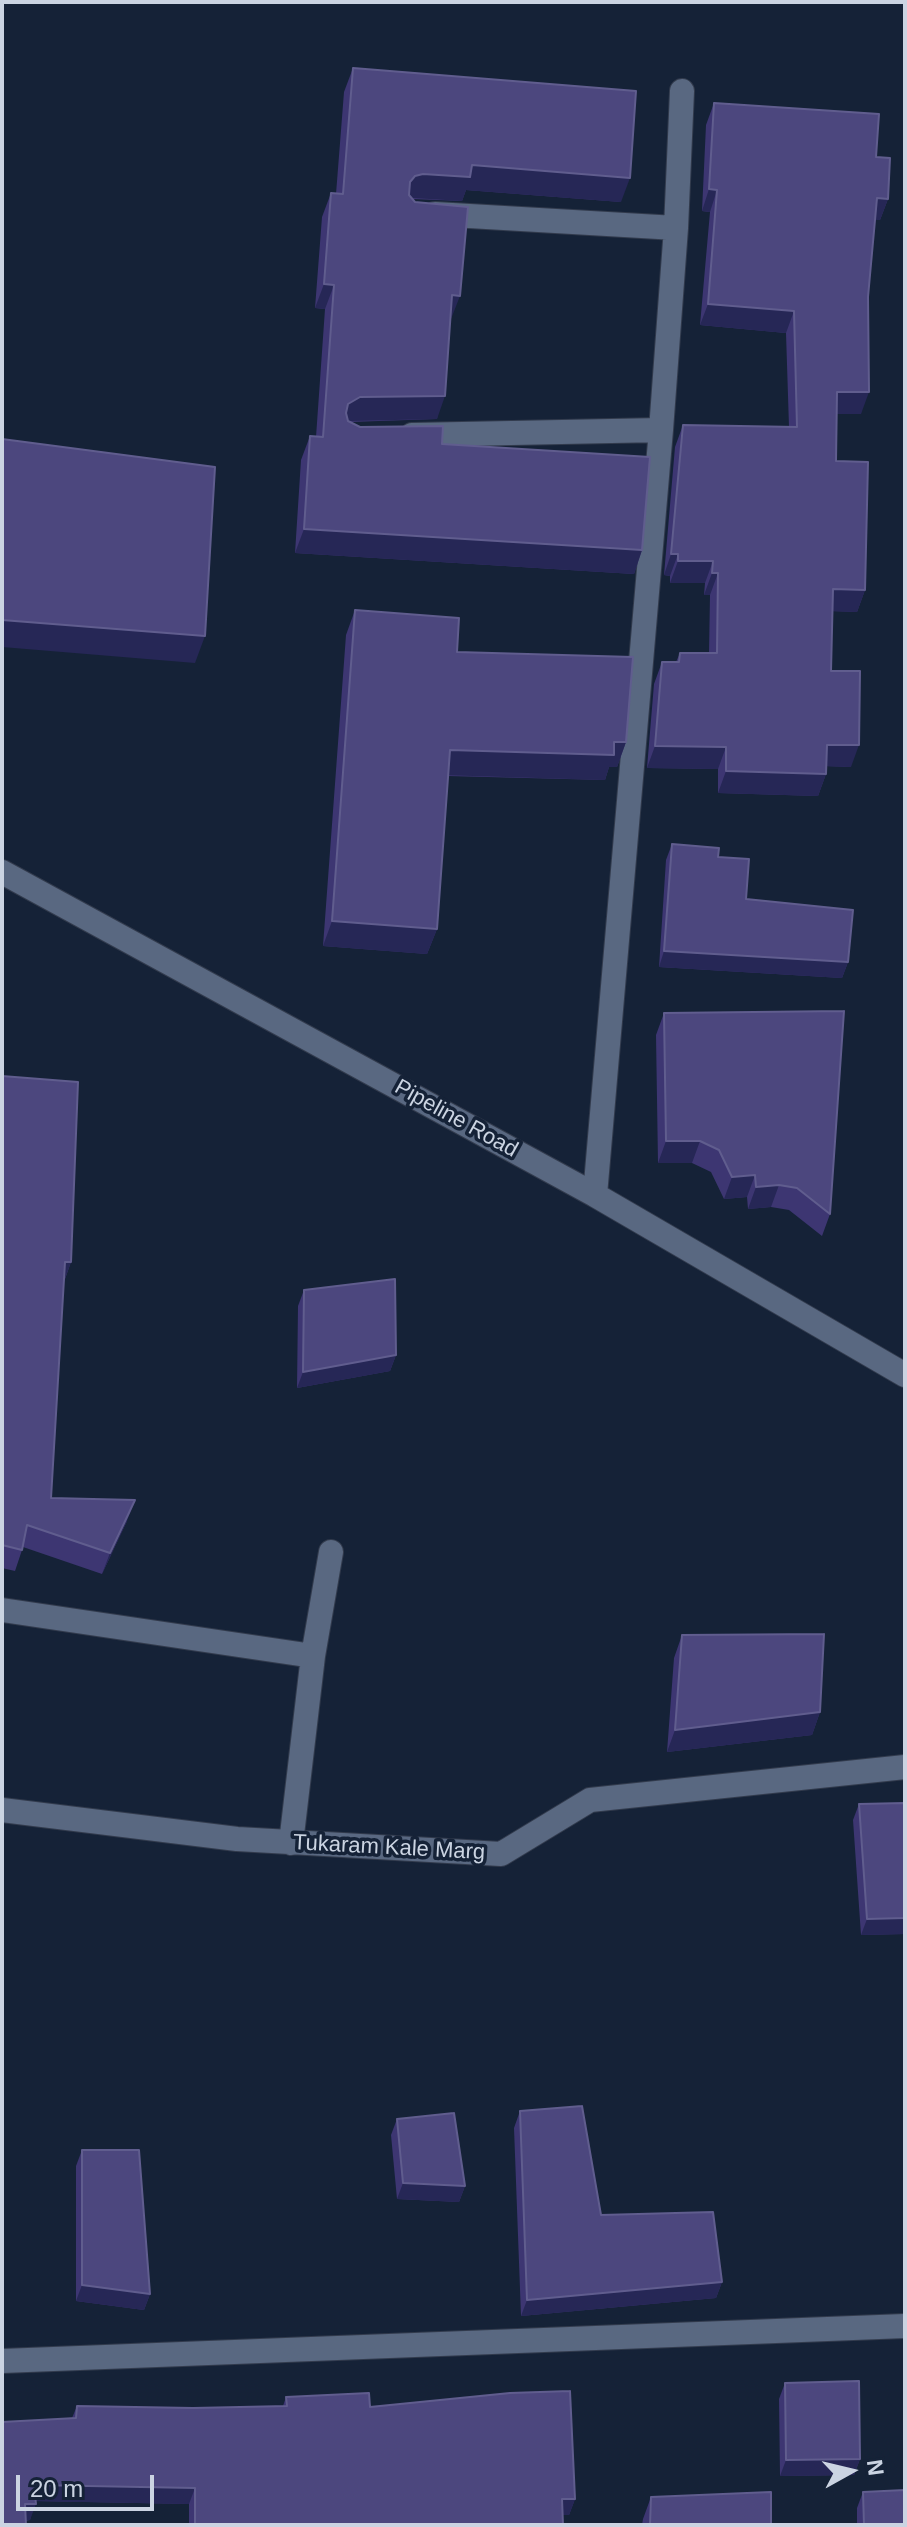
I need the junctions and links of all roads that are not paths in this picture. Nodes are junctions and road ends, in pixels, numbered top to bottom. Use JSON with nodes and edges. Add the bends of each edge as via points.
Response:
{"nodes":[{"id":1,"x":682,"y":91,"type":"dead end"},
{"id":2,"x":414,"y":213,"type":"edge"},
{"id":3,"x":676,"y":228,"type":"junction"},
{"id":4,"x":661,"y":430,"type":"junction"},
{"id":5,"x":383,"y":435,"type":"edge"},
{"id":6,"x":2,"y":872,"type":"edge"},
{"id":7,"x":595,"y":1195,"type":"junction"},
{"id":8,"x":905,"y":1375,"type":"edge"},
{"id":9,"x":331,"y":1552,"type":"dead end"},
{"id":10,"x":2,"y":1610,"type":"edge"},
{"id":11,"x":313,"y":1656,"type":"junction"},
{"id":12,"x":905,"y":1767,"type":"edge"},
{"id":13,"x":2,"y":1810,"type":"edge"},
{"id":14,"x":291,"y":1843,"type":"junction"},
{"id":15,"x":905,"y":2326,"type":"edge"},
{"id":16,"x":2,"y":2361,"type":"edge"}],
"edges":[{"from":1,"to":3,"type":"street"},
{"from":2,"to":3,"type":"street"},
{"from":3,"to":4,"type":"street"},
{"from":4,"to":5,"type":"street"},
{"from":4,"to":7,"type":"street"},
{"from":6,"to":7,"type":"street","name":"Pipeline Road"},
{"from":7,"to":8,"type":"street","name":"Pipeline Road"},
{"from":9,"to":11,"type":"street"},
{"from":10,"to":11,"type":"street"},
{"from":11,"to":14,"type":"street"},
{"from":12,"to":14,"type":"street","name":"Tukaram Kale Marg","via":[[590,1800],[501,1854]]},
{"from":13,"to":14,"type":"street","name":"Tukaram Kale Marg"},
{"from":15,"to":16,"type":"street"}]}
